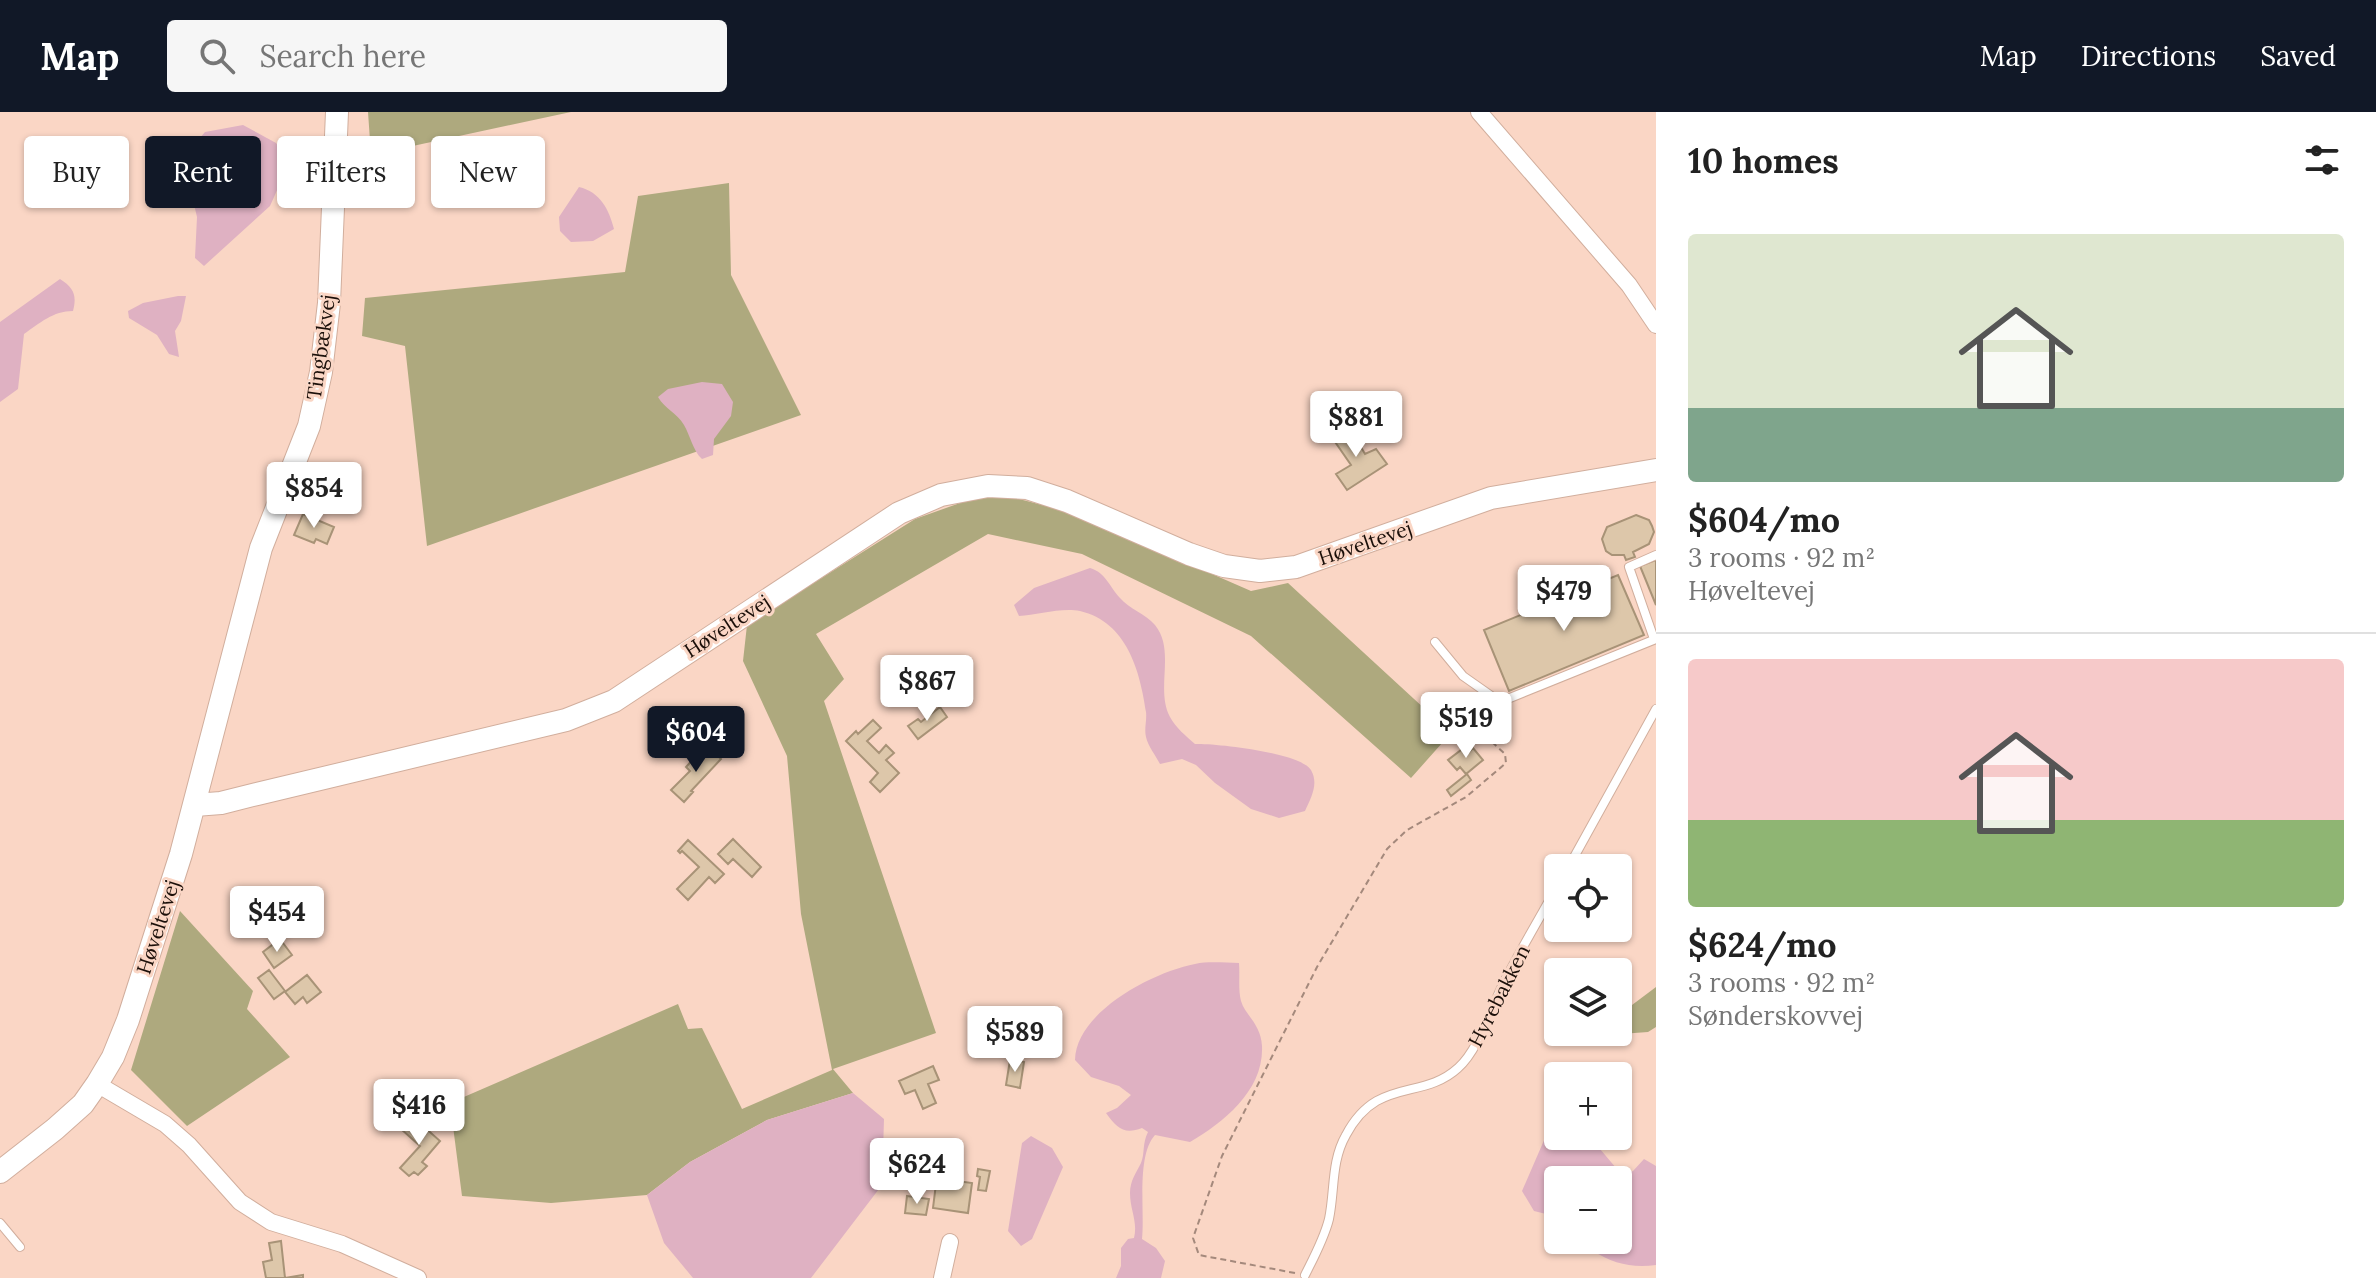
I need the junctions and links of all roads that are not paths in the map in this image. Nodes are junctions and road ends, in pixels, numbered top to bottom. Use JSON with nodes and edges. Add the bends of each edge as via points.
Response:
{"nodes":[{"id":1,"x":337,"y":112,"type":"edge"},
{"id":2,"x":1479,"y":112,"type":"edge"},
{"id":3,"x":1656,"y":325,"type":"edge"},
{"id":4,"x":1656,"y":470,"type":"edge"},
{"id":5,"x":1656,"y":555,"type":"edge"},
{"id":6,"x":1655,"y":639,"type":"edge"},
{"id":7,"x":1435,"y":642,"type":"dead end"},
{"id":8,"x":1656,"y":709,"type":"edge"},
{"id":9,"x":195,"y":805,"type":"junction"},
{"id":10,"x":1576,"y":854,"type":"edge"},
{"id":11,"x":1544,"y":910,"type":"edge"},
{"id":12,"x":97,"y":1084,"type":"junction"},
{"id":13,"x":0,"y":1172,"type":"edge"},
{"id":14,"x":0,"y":1223,"type":"edge"},
{"id":15,"x":950,"y":1242,"type":"dead end"},
{"id":16,"x":20,"y":1247,"type":"dead end"},
{"id":17,"x":1305,"y":1275,"type":"road end"},
{"id":18,"x":418,"y":1278,"type":"edge"},
{"id":19,"x":942,"y":1278,"type":"edge"}],
"edges":[{"from":1,"to":9,"type":"street","name":"Tingbækvej","via":[[321,372],[309,426],[261,548]]},
{"from":2,"to":3,"type":"street","via":[[1629,285]]},
{"from":4,"to":9,"type":"street","name":"Høveltevej","via":[[1491,498],[1298,571],[1224,566],[1027,488],[988,486],[941,495],[899,513],[590,712],[273,791]]},
{"from":5,"to":6,"type":"lane","via":[[1629,567]]},
{"from":6,"to":7,"type":"lane","via":[[1500,702],[1463,676]]},
{"from":8,"to":10,"type":"lane"},
{"from":9,"to":12,"type":"street","name":"Høveltevej","via":[[128,1020]]},
{"from":11,"to":17,"type":"lane","name":"Hyrebakken","via":[[1458,1069],[1437,1081],[1383,1096],[1346,1134],[1336,1158],[1326,1228]]},
{"from":12,"to":13,"type":"street","name":"Høveltevej","via":[[83,1104]]},
{"from":12,"to":18,"type":"street","via":[[165,1124],[240,1202],[271,1222],[342,1244]]},
{"from":14,"to":16,"type":"lane"},
{"from":15,"to":19,"type":"street"}]}
